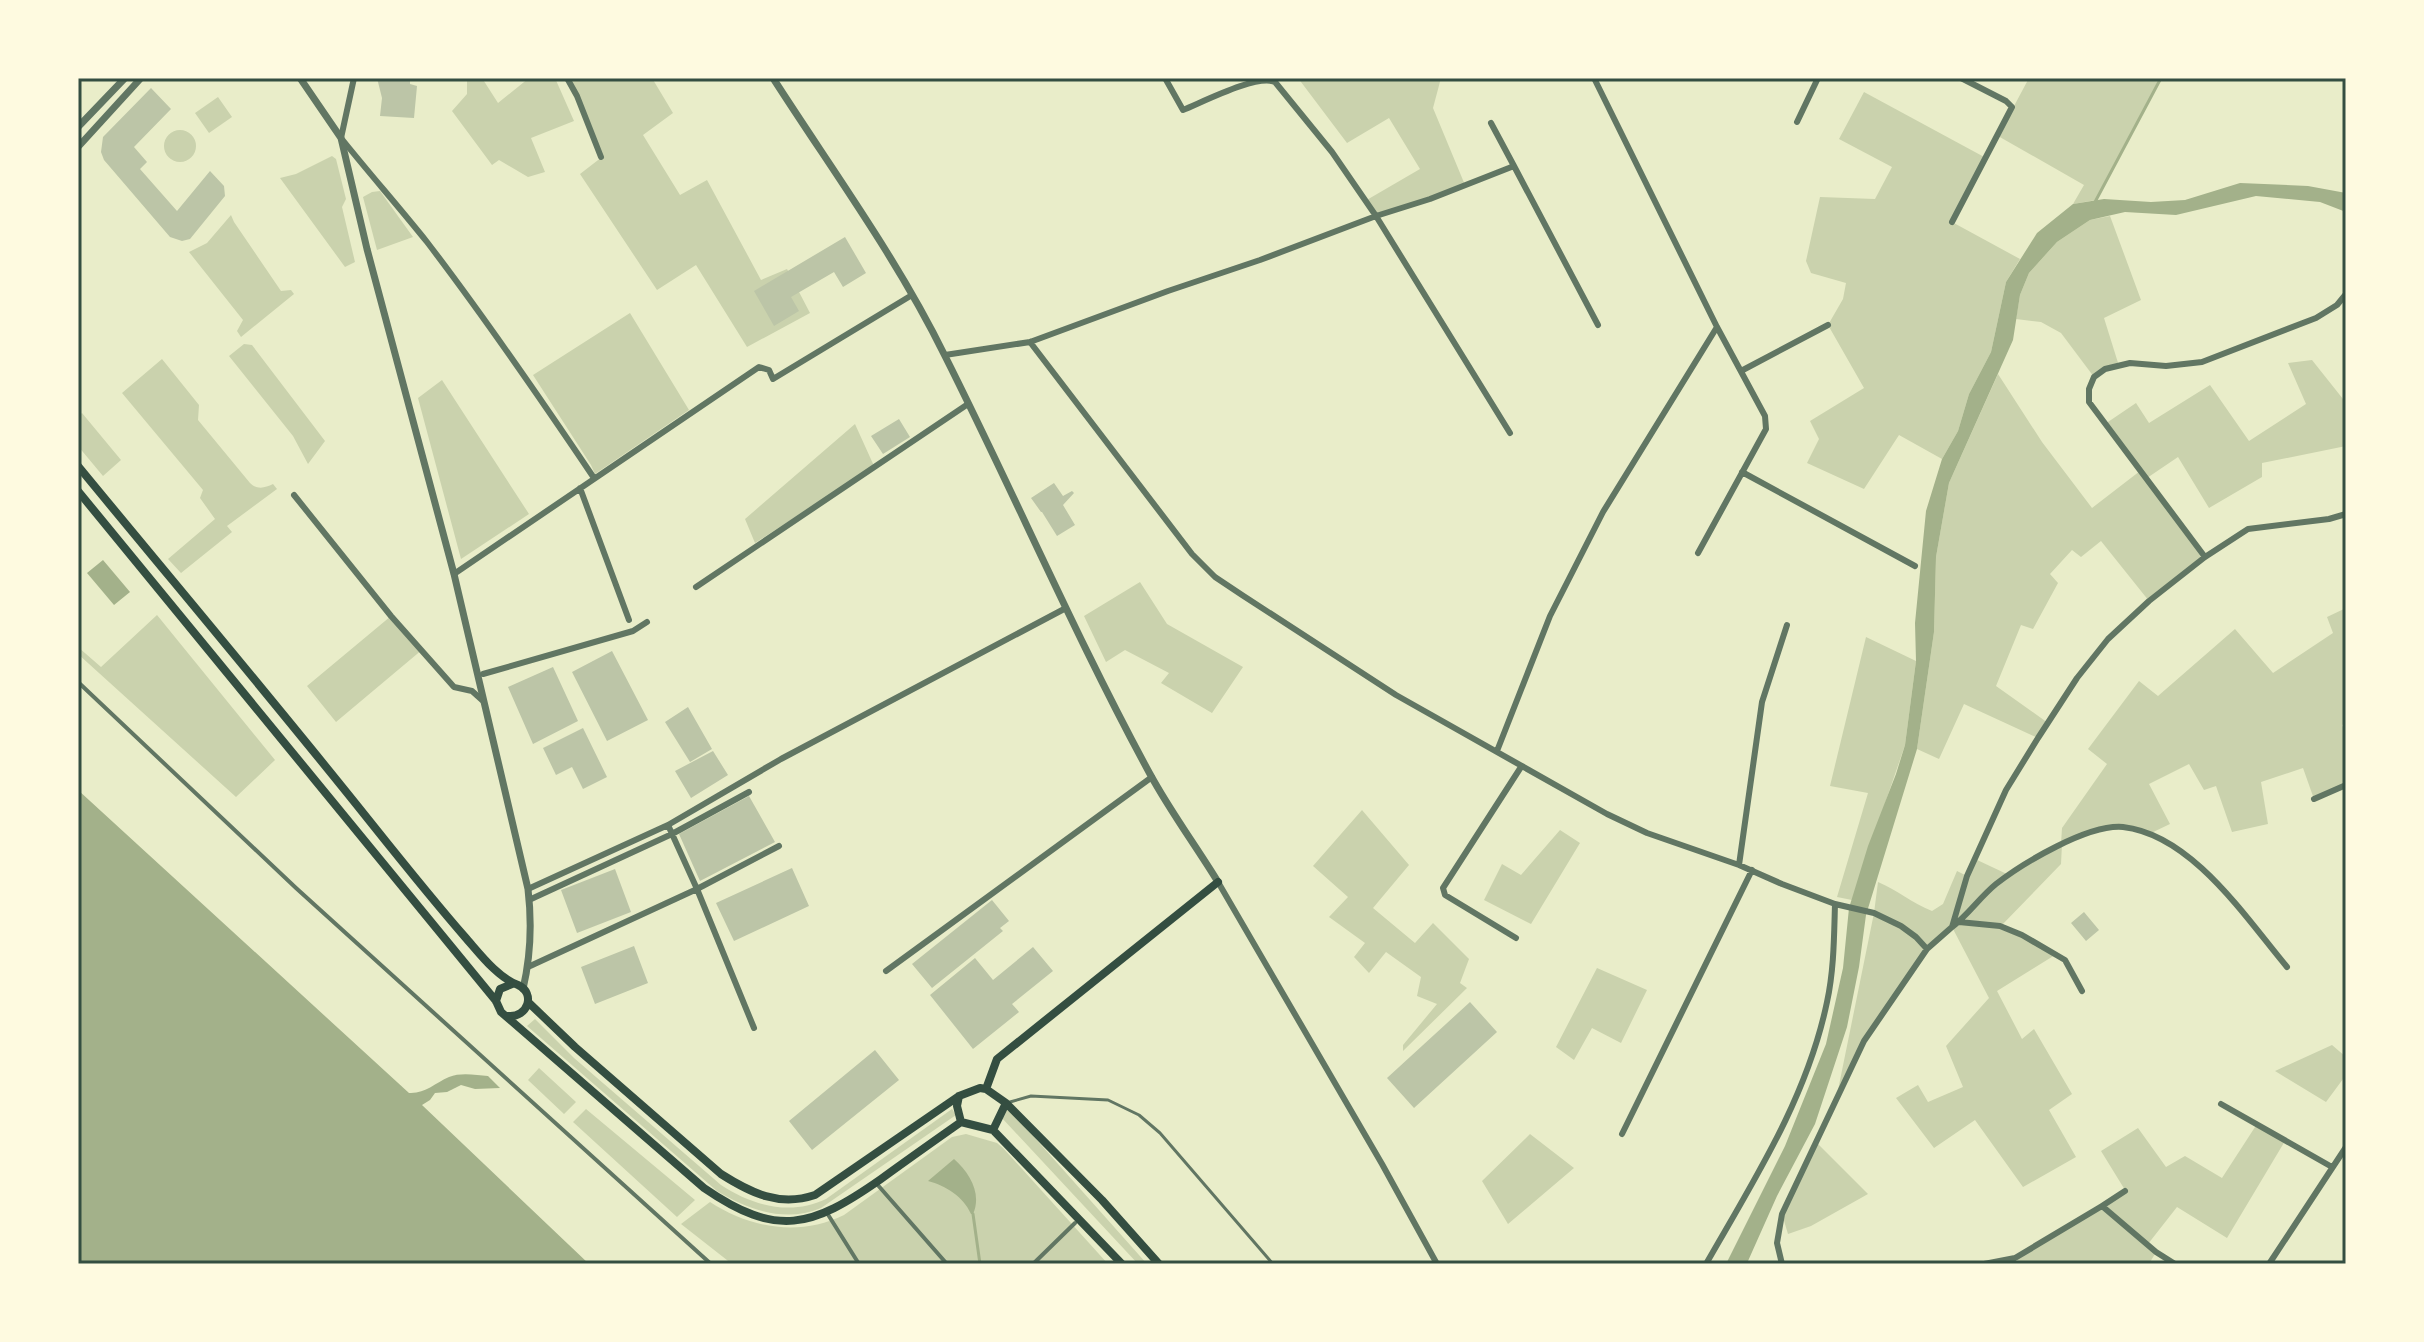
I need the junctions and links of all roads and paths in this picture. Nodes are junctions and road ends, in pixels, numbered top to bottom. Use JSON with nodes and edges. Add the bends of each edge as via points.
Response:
{"nodes":[{"id":1,"x":125,"y":78,"type":"edge"},
{"id":2,"x":141,"y":78,"type":"edge"},
{"id":3,"x":300,"y":78,"type":"edge"},
{"id":4,"x":354,"y":78,"type":"edge"},
{"id":5,"x":567,"y":78,"type":"edge"},
{"id":6,"x":773,"y":78,"type":"edge"},
{"id":7,"x":1165,"y":78,"type":"edge"},
{"id":8,"x":1594,"y":78,"type":"edge"},
{"id":9,"x":1818,"y":78,"type":"edge"},
{"id":10,"x":1961,"y":78,"type":"edge"},
{"id":11,"x":1797,"y":122,"type":"dead end"},
{"id":12,"x":1491,"y":123,"type":"dead end"},
{"id":13,"x":78,"y":127,"type":"edge"},
{"id":14,"x":341,"y":138,"type":"junction"},
{"id":15,"x":78,"y":147,"type":"edge"},
{"id":16,"x":601,"y":157,"type":"dead end"},
{"id":17,"x":1514,"y":166,"type":"junction"},
{"id":18,"x":1376,"y":216,"type":"junction"},
{"id":19,"x":1952,"y":222,"type":"dead end"},
{"id":20,"x":2346,"y":294,"type":"edge"},
{"id":21,"x":912,"y":295,"type":"junction"},
{"id":22,"x":1598,"y":325,"type":"dead end"},
{"id":23,"x":1828,"y":325,"type":"dead end"},
{"id":24,"x":1717,"y":327,"type":"junction"},
{"id":25,"x":1030,"y":342,"type":"junction"},
{"id":26,"x":945,"y":355,"type":"junction"},
{"id":27,"x":1741,"y":371,"type":"junction"},
{"id":28,"x":968,"y":404,"type":"junction"},
{"id":29,"x":1510,"y":433,"type":"dead end"},
{"id":30,"x":78,"y":466,"type":"edge"},
{"id":31,"x":1742,"y":472,"type":"junction"},
{"id":32,"x":594,"y":478,"type":"junction"},
{"id":33,"x":580,"y":488,"type":"junction"},
{"id":34,"x":78,"y":491,"type":"edge"},
{"id":35,"x":294,"y":495,"type":"dead end"},
{"id":36,"x":2346,"y":514,"type":"edge"},
{"id":37,"x":1698,"y":553,"type":"dead end"},
{"id":38,"x":2205,"y":557,"type":"junction"},
{"id":39,"x":1915,"y":566,"type":"dead end"},
{"id":40,"x":454,"y":574,"type":"junction"},
{"id":41,"x":696,"y":587,"type":"dead end"},
{"id":42,"x":1066,"y":608,"type":"junction"},
{"id":43,"x":629,"y":620,"type":"dead end"},
{"id":44,"x":647,"y":622,"type":"dead end"},
{"id":45,"x":1787,"y":625,"type":"dead end"},
{"id":46,"x":483,"y":674,"type":"dead end"},
{"id":47,"x":78,"y":682,"type":"edge"},
{"id":48,"x":482,"y":700,"type":"junction"},
{"id":49,"x":1497,"y":751,"type":"junction"},
{"id":50,"x":1521,"y":767,"type":"junction"},
{"id":51,"x":1152,"y":777,"type":"junction"},
{"id":52,"x":2346,"y":785,"type":"edge"},
{"id":53,"x":749,"y":792,"type":"dead end"},
{"id":54,"x":2314,"y":799,"type":"dead end"},
{"id":55,"x":668,"y":825,"type":"junction"},
{"id":56,"x":672,"y":834,"type":"junction"},
{"id":57,"x":779,"y":846,"type":"dead end"},
{"id":58,"x":1739,"y":865,"type":"junction"},
{"id":59,"x":1752,"y":870,"type":"junction"},
{"id":60,"x":1218,"y":882,"type":"junction"},
{"id":61,"x":528,"y":889,"type":"junction"},
{"id":62,"x":697,"y":889,"type":"junction"},
{"id":63,"x":529,"y":900,"type":"junction"},
{"id":64,"x":1835,"y":904,"type":"junction"},
{"id":65,"x":1959,"y":922,"type":"junction"},
{"id":66,"x":1952,"y":927,"type":"junction"},
{"id":67,"x":1516,"y":938,"type":"dead end"},
{"id":68,"x":1927,"y":949,"type":"junction"},
{"id":69,"x":528,"y":967,"type":"junction"},
{"id":70,"x":2287,"y":967,"type":"dead end"},
{"id":71,"x":886,"y":971,"type":"dead end"},
{"id":72,"x":512,"y":984,"type":"junction"},
{"id":73,"x":523,"y":989,"type":"junction"},
{"id":74,"x":2082,"y":991,"type":"dead end"},
{"id":75,"x":496,"y":1001,"type":"junction"},
{"id":76,"x":528,"y":1002,"type":"junction"},
{"id":77,"x":507,"y":1016,"type":"junction"},
{"id":78,"x":754,"y":1028,"type":"dead end"},
{"id":79,"x":986,"y":1089,"type":"junction"},
{"id":80,"x":959,"y":1096,"type":"junction"},
{"id":81,"x":1006,"y":1103,"type":"junction"},
{"id":82,"x":2221,"y":1104,"type":"dead end"},
{"id":83,"x":961,"y":1122,"type":"junction"},
{"id":84,"x":993,"y":1130,"type":"junction"},
{"id":85,"x":1622,"y":1134,"type":"dead end"},
{"id":86,"x":2346,"y":1147,"type":"edge"},
{"id":87,"x":2332,"y":1167,"type":"junction"},
{"id":88,"x":876,"y":1183,"type":"junction"},
{"id":89,"x":2125,"y":1191,"type":"dead end"},
{"id":90,"x":2102,"y":1206,"type":"junction"},
{"id":91,"x":827,"y":1213,"type":"junction"},
{"id":92,"x":1075,"y":1223,"type":"dead end"},
{"id":93,"x":2018,"y":1261,"type":"edge"},
{"id":94,"x":711,"y":1264,"type":"edge"},
{"id":95,"x":859,"y":1264,"type":"edge"},
{"id":96,"x":947,"y":1264,"type":"edge"},
{"id":97,"x":1033,"y":1264,"type":"edge"},
{"id":98,"x":1122,"y":1264,"type":"edge"},
{"id":99,"x":1159,"y":1264,"type":"edge"},
{"id":100,"x":1273,"y":1264,"type":"edge"},
{"id":101,"x":1437,"y":1264,"type":"edge"},
{"id":102,"x":1706,"y":1264,"type":"edge"},
{"id":103,"x":1782,"y":1264,"type":"edge"},
{"id":104,"x":1984,"y":1264,"type":"edge"},
{"id":105,"x":2175,"y":1264,"type":"edge"},
{"id":106,"x":2269,"y":1264,"type":"edge"}],
"edges":[{"from":1,"to":13,"type":"street"},
{"from":2,"to":15,"type":"street"},
{"from":3,"to":14,"type":"street"},
{"from":4,"to":14,"type":"street"},
{"from":5,"to":16,"type":"street"},
{"from":6,"to":21,"type":"street"},
{"from":7,"to":18,"type":"street","via":[[1183,110],[1253,82],[1275,82]]},
{"from":8,"to":24,"type":"street"},
{"from":9,"to":11,"type":"street"},
{"from":10,"to":19,"type":"street","via":[[2012,107]]},
{"from":12,"to":17,"type":"street"},
{"from":14,"to":32,"type":"street","via":[[456,281]]},
{"from":14,"to":40,"type":"street"},
{"from":17,"to":18,"type":"street"},
{"from":17,"to":22,"type":"street"},
{"from":18,"to":25,"type":"street"},
{"from":18,"to":29,"type":"street"},
{"from":20,"to":38,"type":"street","via":[[2316,318],[2202,362],[2130,363],[2094,377],[2089,402]]},
{"from":21,"to":26,"type":"street"},
{"from":21,"to":32,"type":"street","via":[[773,379],[769,370],[759,367]]},
{"from":23,"to":27,"type":"street"},
{"from":24,"to":27,"type":"street"},
{"from":24,"to":49,"type":"street","via":[[1603,512],[1550,616]]},
{"from":25,"to":26,"type":"street"},
{"from":25,"to":49,"type":"street","via":[[1215,577],[1396,695]]},
{"from":26,"to":28,"type":"street"},
{"from":27,"to":31,"type":"street","via":[[1765,416],[1766,429]]},
{"from":28,"to":41,"type":"street"},
{"from":28,"to":42,"type":"street"},
{"from":30,"to":72,"type":"main road","via":[[428,894]]},
{"from":31,"to":37,"type":"street"},
{"from":31,"to":39,"type":"street"},
{"from":32,"to":33,"type":"street"},
{"from":33,"to":40,"type":"street"},
{"from":33,"to":43,"type":"street"},
{"from":34,"to":75,"type":"main road"},
{"from":35,"to":48,"type":"street","via":[[454,687]]},
{"from":36,"to":38,"type":"street","via":[[2248,529]]},
{"from":38,"to":66,"type":"street","via":[[2108,639],[2077,678],[2006,790],[1967,876]]},
{"from":40,"to":48,"type":"street"},
{"from":42,"to":51,"type":"street"},
{"from":42,"to":55,"type":"street"},
{"from":44,"to":46,"type":"street","via":[[633,631]]},
{"from":45,"to":58,"type":"street","via":[[1762,702]]},
{"from":47,"to":94,"type":"street","via":[[307,898]]},
{"from":48,"to":61,"type":"street"},
{"from":49,"to":50,"type":"street"},
{"from":50,"to":58,"type":"street","via":[[1647,833]]},
{"from":50,"to":67,"type":"street","via":[[1443,888],[1445,895]]},
{"from":51,"to":60,"type":"street"},
{"from":51,"to":71,"type":"street"},
{"from":52,"to":54,"type":"street"},
{"from":53,"to":56,"type":"street"},
{"from":55,"to":56,"type":"street"},
{"from":55,"to":61,"type":"street"},
{"from":56,"to":62,"type":"street"},
{"from":56,"to":63,"type":"street"},
{"from":57,"to":62,"type":"street"},
{"from":58,"to":59,"type":"street"},
{"from":59,"to":64,"type":"street"},
{"from":59,"to":85,"type":"street"},
{"from":60,"to":79,"type":"main road","via":[[997,1059]]},
{"from":60,"to":101,"type":"street"},
{"from":61,"to":63,"type":"street"},
{"from":62,"to":69,"type":"street"},
{"from":62,"to":78,"type":"street"},
{"from":63,"to":69,"type":"street"},
{"from":64,"to":68,"type":"street","via":[[1901,926]]},
{"from":64,"to":102,"type":"street","via":[[1827,1002],[1815,1046],[1782,1130]]},
{"from":65,"to":66,"type":"street"},
{"from":65,"to":70,"type":"street","via":[[1994,886],[2026,864],[2061,844],[2122,827],[2173,845],[2196,862]]},
{"from":65,"to":74,"type":"street","via":[[2000,926],[2022,935],[2065,960]]},
{"from":66,"to":68,"type":"street"},
{"from":68,"to":103,"type":"street","via":[[1864,1041],[1782,1214],[1777,1243]]},
{"from":69,"to":73,"type":"street"},
{"from":72,"to":73,"type":"main road"},
{"from":72,"to":75,"type":"main road","via":[[500,989]]},
{"from":73,"to":76,"type":"main road"},
{"from":75,"to":77,"type":"main road"},
{"from":76,"to":77,"type":"main road","via":[[521,1014]]},
{"from":76,"to":80,"type":"main road","via":[[721,1174],[770,1199],[815,1195]]},
{"from":77,"to":91,"type":"main road","via":[[731,1206],[786,1221]]},
{"from":79,"to":80,"type":"main road"},
{"from":79,"to":81,"type":"main road"},
{"from":80,"to":83,"type":"main road"},
{"from":81,"to":84,"type":"main road"},
{"from":81,"to":99,"type":"main road"},
{"from":81,"to":100,"type":"lane","via":[[1031,1096],[1108,1100],[1132,1110],[1160,1133]]},
{"from":82,"to":87,"type":"street"},
{"from":83,"to":84,"type":"main road"},
{"from":83,"to":88,"type":"main road"},
{"from":84,"to":98,"type":"main road"},
{"from":86,"to":87,"type":"street"},
{"from":87,"to":106,"type":"street"},
{"from":88,"to":91,"type":"main road"},
{"from":88,"to":96,"type":"street"},
{"from":89,"to":90,"type":"street"},
{"from":90,"to":93,"type":"street"},
{"from":90,"to":105,"type":"street"},
{"from":91,"to":95,"type":"street"},
{"from":92,"to":97,"type":"street"},
{"from":93,"to":104,"type":"street"}]}
